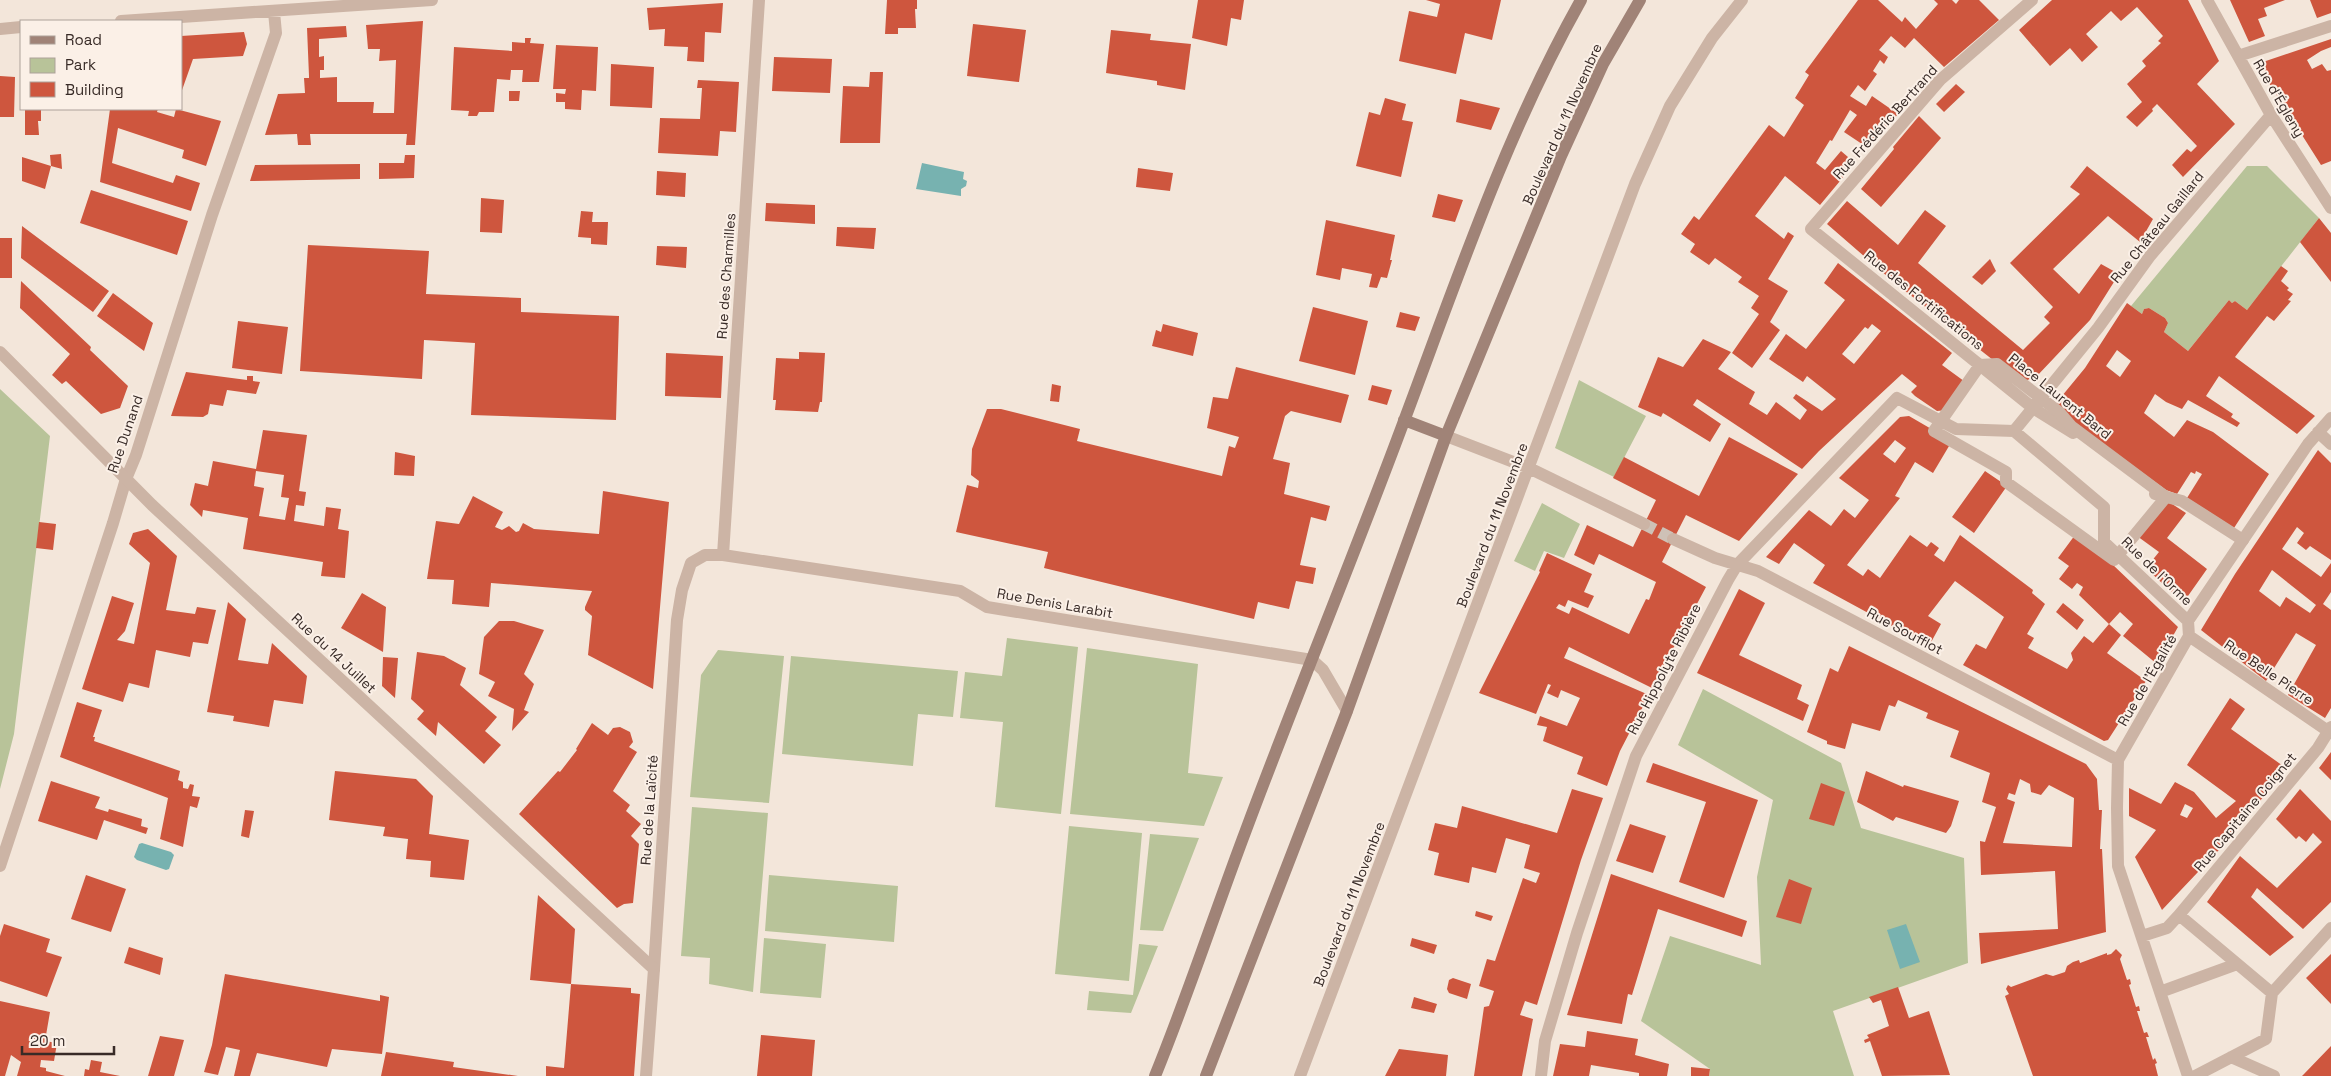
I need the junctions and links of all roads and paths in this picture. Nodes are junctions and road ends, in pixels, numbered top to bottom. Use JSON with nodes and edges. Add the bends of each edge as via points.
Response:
{"nodes":[{"id":1,"x":432,"y":0,"type":"edge"},
{"id":2,"x":759,"y":0,"type":"edge"},
{"id":3,"x":1582,"y":0,"type":"edge"},
{"id":4,"x":1640,"y":0,"type":"edge"},
{"id":5,"x":1742,"y":0,"type":"edge"},
{"id":6,"x":2032,"y":0,"type":"edge"},
{"id":7,"x":2207,"y":0,"type":"edge"},
{"id":8,"x":274,"y":12,"type":"junction"},
{"id":9,"x":138,"y":20,"type":"edge"},
{"id":10,"x":2331,"y":26,"type":"edge"},
{"id":11,"x":20,"y":27,"type":"edge"},
{"id":12,"x":0,"y":29,"type":"edge"},
{"id":13,"x":2238,"y":56,"type":"junction"},
{"id":14,"x":2270,"y":115,"type":"junction"},
{"id":15,"x":2331,"y":208,"type":"edge"},
{"id":16,"x":1811,"y":229,"type":"joint"},
{"id":17,"x":0,"y":352,"type":"edge"},
{"id":18,"x":1980,"y":365,"type":"junction"},
{"id":19,"x":2037,"y":403,"type":"junction"},
{"id":20,"x":2331,"y":418,"type":"edge"},
{"id":21,"x":1404,"y":420,"type":"junction"},
{"id":22,"x":1940,"y":421,"type":"junction"},
{"id":23,"x":2014,"y":431,"type":"junction"},
{"id":24,"x":2318,"y":432,"type":"junction"},
{"id":25,"x":1446,"y":436,"type":"junction"},
{"id":26,"x":2331,"y":444,"type":"edge"},
{"id":27,"x":1529,"y":468,"type":"junction"},
{"id":28,"x":126,"y":479,"type":"junction"},
{"id":29,"x":2166,"y":497,"type":"junction"},
{"id":30,"x":1644,"y":524,"type":"tunnel mouth"},
{"id":31,"x":1673,"y":539,"type":"tunnel mouth"},
{"id":32,"x":2243,"y":540,"type":"junction"},
{"id":33,"x":2118,"y":554,"type":"junction"},
{"id":34,"x":705,"y":555,"type":"joint"},
{"id":35,"x":723,"y":555,"type":"junction"},
{"id":36,"x":1737,"y":565,"type":"junction"},
{"id":37,"x":2188,"y":621,"type":"junction"},
{"id":38,"x":2189,"y":636,"type":"junction"},
{"id":39,"x":1312,"y":660,"type":"junction"},
{"id":40,"x":1347,"y":711,"type":"junction"},
{"id":41,"x":2330,"y":731,"type":"edge"},
{"id":42,"x":2118,"y":760,"type":"junction"},
{"id":43,"x":0,"y":866,"type":"edge"},
{"id":44,"x":2179,"y":915,"type":"junction"},
{"id":45,"x":2331,"y":928,"type":"edge"},
{"id":46,"x":2142,"y":936,"type":"junction"},
{"id":47,"x":2237,"y":964,"type":"junction"},
{"id":48,"x":654,"y":969,"type":"junction"},
{"id":49,"x":2160,"y":992,"type":"junction"},
{"id":50,"x":2272,"y":993,"type":"junction"},
{"id":51,"x":2232,"y":1057,"type":"junction"},
{"id":52,"x":646,"y":1076,"type":"edge"},
{"id":53,"x":1155,"y":1076,"type":"edge"},
{"id":54,"x":1206,"y":1076,"type":"edge"},
{"id":55,"x":1300,"y":1076,"type":"edge"},
{"id":56,"x":1540,"y":1076,"type":"edge"},
{"id":57,"x":2188,"y":1076,"type":"edge"},
{"id":58,"x":2195,"y":1076,"type":"edge"},
{"id":59,"x":2274,"y":1076,"type":"edge"}],
"edges":[{"from":1,"to":8,"type":"street"},
{"from":2,"to":35,"type":"street","name":"Rue des Charmilles"},
{"from":3,"to":21,"type":"main road","via":[[1549,57],[1517,126]]},
{"from":4,"to":25,"type":"main road","name":"Boulevard du 11 Novembre","via":[[1603,64],[1561,156]]},
{"from":5,"to":27,"type":"street","name":"Boulevard du 11 Novembre","via":[[1712,38],[1670,106],[1634,184]]},
{"from":6,"to":16,"type":"street","name":"Rue Frédéric Bertrand","via":[[1940,80]]},
{"from":7,"to":13,"type":"street","name":"Rue d'Égleny"},
{"from":8,"to":9,"type":"street"},
{"from":8,"to":28,"type":"street","name":"Rue Dunand","via":[[276,33],[212,215]]},
{"from":10,"to":13,"type":"street"},
{"from":11,"to":12,"type":"street"},
{"from":13,"to":14,"type":"street","name":"Rue d'Égleny"},
{"from":14,"to":15,"type":"street","name":"Rue d'Égleny"},
{"from":14,"to":19,"type":"street","name":"Rue Château Gaillard","via":[[2150,256],[2098,328]]},
{"from":16,"to":18,"type":"street","name":"Rue des Fortifications"},
{"from":17,"to":28,"type":"street","name":"Rue du 14 Juillet"},
{"from":18,"to":19,"type":"street","name":"Rue des Fortifications"},
{"from":18,"to":22,"type":"street"},
{"from":19,"to":23,"type":"street","name":"Place Laurent Bard"},
{"from":19,"to":29,"type":"street","name":"Rue des Fortifications","via":[[2154,494]]},
{"from":20,"to":24,"type":"street","name":"Rue de l'Égalité"},
{"from":21,"to":25,"type":"main road"},
{"from":21,"to":39,"type":"main road"},
{"from":22,"to":23,"type":"street","name":"Rue Hippolyte Ribière","via":[[1956,429]]},
{"from":22,"to":33,"type":"street","via":[[1934,431],[2006,472],[2006,482],[2114,560]]},
{"from":22,"to":36,"type":"street","name":"Rue Hippolyte Ribière","via":[[1897,398]]},
{"from":23,"to":33,"type":"street","name":"Rue de l'Orme","via":[[2104,507],[2104,542]]},
{"from":24,"to":26,"type":"street"},
{"from":24,"to":32,"type":"street","name":"Rue de l'Égalité"},
{"from":25,"to":27,"type":"street"},
{"from":25,"to":40,"type":"main road","name":"Boulevard du 11 Novembre"},
{"from":27,"to":30,"type":"street"},
{"from":27,"to":55,"type":"street","name":"Boulevard du 11 Novembre"},
{"from":28,"to":43,"type":"street","name":"Rue Dunand"},
{"from":28,"to":48,"type":"street","name":"Rue du 14 Juillet"},
{"from":29,"to":32,"type":"street","name":"Rue des Fortifications","via":[[2182,501]]},
{"from":29,"to":33,"type":"street"},
{"from":31,"to":36,"type":"street","name":"Rue Soufflot"},
{"from":32,"to":37,"type":"street","name":"Rue de l'Égalité"},
{"from":33,"to":37,"type":"street","name":"Rue de l'Orme"},
{"from":34,"to":35,"type":"street","name":"Rue Denis Larabit"},
{"from":34,"to":48,"type":"street","name":"Rue de la Laïcité","via":[[691,563],[677,620]]},
{"from":35,"to":39,"type":"street","name":"Rue Denis Larabit","via":[[960,591],[987,607]]},
{"from":36,"to":42,"type":"street","name":"Rue Soufflot","via":[[1758,571]]},
{"from":36,"to":56,"type":"street","name":"Rue Hippolyte Ribière","via":[[1636,756],[1574,942],[1545,1041]]},
{"from":37,"to":38,"type":"street","name":"Rue de l'Égalité"},
{"from":38,"to":41,"type":"street","name":"Rue Belle Pierre"},
{"from":38,"to":42,"type":"street","name":"Rue de l'Égalité"},
{"from":39,"to":40,"type":"street","via":[[1323,670]]},
{"from":39,"to":53,"type":"main road"},
{"from":40,"to":54,"type":"main road","name":"Boulevard du 11 Novembre"},
{"from":41,"to":44,"type":"street","name":"Rue Capitaine Coignet"},
{"from":42,"to":46,"type":"street","name":"Rue de l'Égalité","via":[[2118,866]]},
{"from":44,"to":46,"type":"street","name":"Rue Capitaine Coignet","via":[[2167,928]]},
{"from":44,"to":47,"type":"street"},
{"from":45,"to":50,"type":"street"},
{"from":46,"to":49,"type":"street","name":"Rue de l'Égalité"},
{"from":47,"to":49,"type":"street"},
{"from":47,"to":50,"type":"street"},
{"from":48,"to":52,"type":"street","name":"Rue de la Laïcité"},
{"from":49,"to":57,"type":"street","name":"Rue de l'Égalité"},
{"from":50,"to":51,"type":"street","via":[[2266,1039]]},
{"from":51,"to":58,"type":"street"},
{"from":51,"to":59,"type":"street"}]}
